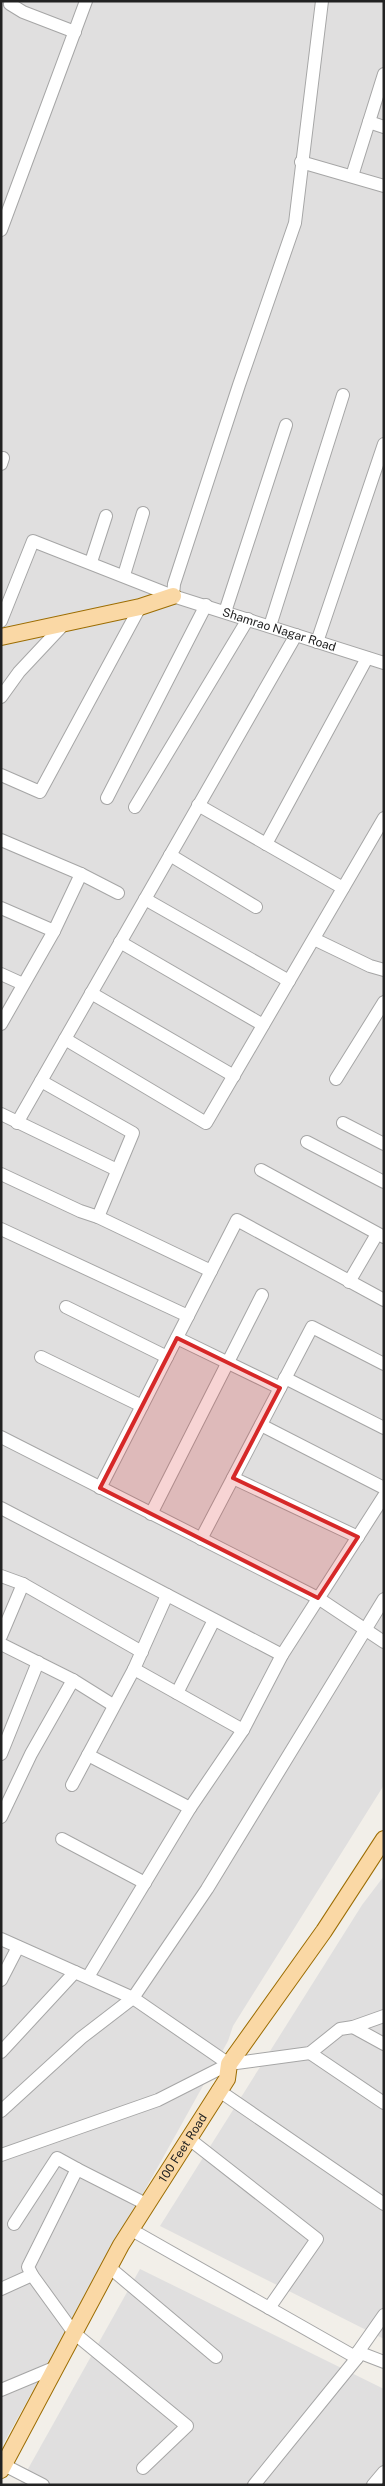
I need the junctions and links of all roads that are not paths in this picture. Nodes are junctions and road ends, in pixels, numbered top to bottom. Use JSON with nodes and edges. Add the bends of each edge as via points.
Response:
{"nodes":[{"id":1,"x":11,"y":1,"type":"edge"},
{"id":2,"x":86,"y":1,"type":"edge"},
{"id":3,"x":322,"y":1,"type":"edge"},
{"id":4,"x":75,"y":32,"type":"junction"},
{"id":5,"x":384,"y":74,"type":"edge"},
{"id":6,"x":369,"y":122,"type":"junction"},
{"id":7,"x":384,"y":127,"type":"edge"},
{"id":8,"x":301,"y":162,"type":"junction"},
{"id":9,"x":352,"y":176,"type":"junction"},
{"id":10,"x":384,"y":186,"type":"edge"},
{"id":11,"x":1,"y":230,"type":"edge"},
{"id":12,"x":343,"y":395,"type":"dead end"},
{"id":13,"x":286,"y":424,"type":"dead end"},
{"id":14,"x":384,"y":444,"type":"edge"},
{"id":15,"x":142,"y":513,"type":"dead end"},
{"id":16,"x":106,"y":516,"type":"dead end"},
{"id":17,"x":91,"y":562,"type":"junction"},
{"id":18,"x":124,"y":575,"type":"junction"},
{"id":19,"x":173,"y":596,"type":"junction"},
{"id":20,"x":206,"y":605,"type":"junction"},
{"id":21,"x":140,"y":607,"type":"junction"},
{"id":22,"x":225,"y":612,"type":"junction"},
{"id":23,"x":248,"y":619,"type":"junction"},
{"id":24,"x":1,"y":621,"type":"edge"},
{"id":25,"x":64,"y":624,"type":"junction"},
{"id":26,"x":270,"y":626,"type":"junction"},
{"id":27,"x":296,"y":635,"type":"junction"},
{"id":28,"x":1,"y":638,"type":"edge"},
{"id":29,"x":317,"y":642,"type":"junction"},
{"id":30,"x":367,"y":658,"type":"junction"},
{"id":31,"x":384,"y":663,"type":"edge"},
{"id":32,"x":2,"y":694,"type":"edge"},
{"id":33,"x":1,"y":775,"type":"edge"},
{"id":34,"x":107,"y":798,"type":"dead end"},
{"id":35,"x":198,"y":805,"type":"junction"},
{"id":36,"x":135,"y":807,"type":"dead end"},
{"id":37,"x":384,"y":818,"type":"edge"},
{"id":38,"x":1,"y":840,"type":"edge"},
{"id":39,"x":266,"y":844,"type":"junction"},
{"id":40,"x":170,"y":855,"type":"junction"},
{"id":41,"x":81,"y":874,"type":"junction"},
{"id":42,"x":343,"y":888,"type":"junction"},
{"id":43,"x":118,"y":893,"type":"dead end"},
{"id":44,"x":145,"y":899,"type":"junction"},
{"id":45,"x":256,"y":906,"type":"dead end"},
{"id":46,"x":1,"y":908,"type":"edge"},
{"id":47,"x":54,"y":931,"type":"junction"},
{"id":48,"x":314,"y":939,"type":"junction"},
{"id":49,"x":120,"y":942,"type":"junction"},
{"id":50,"x":384,"y":970,"type":"edge"},
{"id":51,"x":1,"y":974,"type":"edge"},
{"id":52,"x":289,"y":981,"type":"junction"},
{"id":53,"x":23,"y":984,"type":"junction"},
{"id":54,"x":91,"y":993,"type":"junction"},
{"id":55,"x":384,"y":1002,"type":"edge"},
{"id":56,"x":1,"y":1024,"type":"edge"},
{"id":57,"x":263,"y":1025,"type":"junction"},
{"id":58,"x":65,"y":1039,"type":"junction"},
{"id":59,"x":234,"y":1076,"type":"junction"},
{"id":60,"x":336,"y":1079,"type":"dead end"},
{"id":61,"x":41,"y":1081,"type":"junction"},
{"id":62,"x":1,"y":1114,"type":"edge"},
{"id":63,"x":17,"y":1123,"type":"junction"},
{"id":64,"x":342,"y":1123,"type":"dead end"},
{"id":65,"x":307,"y":1142,"type":"dead end"},
{"id":66,"x":384,"y":1144,"type":"edge"},
{"id":67,"x":117,"y":1170,"type":"junction"},
{"id":68,"x":261,"y":1170,"type":"dead end"},
{"id":69,"x":1,"y":1174,"type":"edge"},
{"id":70,"x":384,"y":1182,"type":"edge"},
{"id":71,"x":98,"y":1217,"type":"junction"},
{"id":72,"x":1,"y":1229,"type":"edge"},
{"id":73,"x":381,"y":1235,"type":"edge"},
{"id":74,"x":211,"y":1271,"type":"junction"},
{"id":75,"x":349,"y":1282,"type":"junction"},
{"id":76,"x":262,"y":1295,"type":"dead end"},
{"id":77,"x":384,"y":1300,"type":"edge"},
{"id":78,"x":66,"y":1307,"type":"dead end"},
{"id":79,"x":188,"y":1316,"type":"junction"},
{"id":80,"x":177,"y":1338,"type":"junction"},
{"id":81,"x":41,"y":1357,"type":"dead end"},
{"id":82,"x":167,"y":1357,"type":"junction"},
{"id":83,"x":227,"y":1363,"type":"junction"},
{"id":84,"x":384,"y":1364,"type":"edge"},
{"id":85,"x":283,"y":1383,"type":"junction"},
{"id":86,"x":142,"y":1406,"type":"junction"},
{"id":87,"x":261,"y":1425,"type":"junction"},
{"id":88,"x":384,"y":1428,"type":"edge"},
{"id":89,"x":1,"y":1437,"type":"edge"},
{"id":90,"x":233,"y":1478,"type":"junction"},
{"id":91,"x":100,"y":1488,"type":"junction"},
{"id":92,"x":384,"y":1488,"type":"edge"},
{"id":93,"x":384,"y":1496,"type":"edge"},
{"id":94,"x":1,"y":1508,"type":"edge"},
{"id":95,"x":151,"y":1514,"type":"junction"},
{"id":96,"x":358,"y":1538,"type":"junction"},
{"id":97,"x":201,"y":1539,"type":"junction"},
{"id":98,"x":1,"y":1576,"type":"edge"},
{"id":99,"x":23,"y":1584,"type":"junction"},
{"id":100,"x":167,"y":1596,"type":"junction"},
{"id":101,"x":318,"y":1598,"type":"junction"},
{"id":102,"x":384,"y":1599,"type":"edge"},
{"id":103,"x":214,"y":1620,"type":"junction"},
{"id":104,"x":366,"y":1629,"type":"junction"},
{"id":105,"x":1,"y":1636,"type":"edge"},
{"id":106,"x":384,"y":1642,"type":"edge"},
{"id":107,"x":1,"y":1644,"type":"edge"},
{"id":108,"x":142,"y":1652,"type":"junction"},
{"id":109,"x":282,"y":1655,"type":"junction"},
{"id":110,"x":38,"y":1662,"type":"junction"},
{"id":111,"x":134,"y":1669,"type":"junction"},
{"id":112,"x":73,"y":1680,"type":"junction"},
{"id":113,"x":177,"y":1693,"type":"junction"},
{"id":114,"x":113,"y":1705,"type":"junction"},
{"id":115,"x":243,"y":1730,"type":"junction"},
{"id":116,"x":1,"y":1754,"type":"edge"},
{"id":117,"x":88,"y":1755,"type":"junction"},
{"id":118,"x":72,"y":1785,"type":"dead end"},
{"id":119,"x":190,"y":1808,"type":"junction"},
{"id":120,"x":1,"y":1816,"type":"edge"},
{"id":121,"x":62,"y":1839,"type":"dead end"},
{"id":122,"x":383,"y":1844,"type":"edge"},
{"id":123,"x":145,"y":1883,"type":"junction"},
{"id":124,"x":1,"y":1939,"type":"edge"},
{"id":125,"x":18,"y":1947,"type":"junction"},
{"id":126,"x":75,"y":1972,"type":"junction"},
{"id":127,"x":88,"y":1977,"type":"junction"},
{"id":128,"x":1,"y":1980,"type":"edge"},
{"id":129,"x":133,"y":1998,"type":"junction"},
{"id":130,"x":384,"y":2016,"type":"edge"},
{"id":131,"x":353,"y":2027,"type":"junction"},
{"id":132,"x":384,"y":2044,"type":"edge"},
{"id":133,"x":1,"y":2052,"type":"edge"},
{"id":134,"x":310,"y":2053,"type":"junction"},
{"id":135,"x":229,"y":2064,"type":"junction"},
{"id":136,"x":218,"y":2090,"type":"junction"},
{"id":137,"x":384,"y":2104,"type":"edge"},
{"id":138,"x":1,"y":2110,"type":"edge"},
{"id":139,"x":188,"y":2138,"type":"junction"},
{"id":140,"x":1,"y":2155,"type":"edge"},
{"id":141,"x":77,"y":2169,"type":"junction"},
{"id":142,"x":146,"y":2204,"type":"junction"},
{"id":143,"x":384,"y":2204,"type":"edge"},
{"id":144,"x":14,"y":2224,"type":"dead end"},
{"id":145,"x":130,"y":2229,"type":"junction"},
{"id":146,"x":109,"y":2267,"type":"junction"},
{"id":147,"x":32,"y":2274,"type":"junction"},
{"id":148,"x":1,"y":2289,"type":"edge"},
{"id":149,"x":268,"y":2308,"type":"junction"},
{"id":150,"x":384,"y":2315,"type":"edge"},
{"id":151,"x":74,"y":2333,"type":"junction"},
{"id":152,"x":357,"y":2355,"type":"junction"},
{"id":153,"x":216,"y":2357,"type":"dead end"},
{"id":154,"x":384,"y":2362,"type":"edge"},
{"id":155,"x":56,"y":2367,"type":"junction"},
{"id":156,"x":1,"y":2390,"type":"edge"},
{"id":157,"x":3,"y":2467,"type":"edge"},
{"id":158,"x":143,"y":2468,"type":"dead end"},
{"id":159,"x":384,"y":2472,"type":"edge"},
{"id":160,"x":43,"y":2485,"type":"edge"},
{"id":161,"x":254,"y":2485,"type":"edge"},
{"id":162,"x":373,"y":2485,"type":"edge"}],
"edges":[{"from":1,"to":4,"type":"street","via":[[10,4],[23,12]]},
{"from":2,"to":4,"type":"street"},
{"from":3,"to":8,"type":"street"},
{"from":4,"to":11,"type":"street"},
{"from":5,"to":6,"type":"street"},
{"from":6,"to":7,"type":"street"},
{"from":6,"to":9,"type":"street"},
{"from":8,"to":9,"type":"street"},
{"from":8,"to":19,"type":"street","via":[[295,223],[236,394],[174,584]]},
{"from":9,"to":10,"type":"street"},
{"from":12,"to":26,"type":"street"},
{"from":13,"to":22,"type":"street"},
{"from":14,"to":29,"type":"street"},
{"from":15,"to":18,"type":"street"},
{"from":16,"to":17,"type":"street"},
{"from":17,"to":18,"type":"street","name":"Shamrao Nagar Road"},
{"from":17,"to":24,"type":"street","name":"Shamrao Nagar Road","via":[[33,542]]},
{"from":18,"to":19,"type":"street","name":"Shamrao Nagar Road"},
{"from":19,"to":20,"type":"street","name":"Shamrao Nagar Road"},
{"from":19,"to":21,"type":"main road"},
{"from":20,"to":22,"type":"street","name":"Shamrao Nagar Road"},
{"from":20,"to":34,"type":"street"},
{"from":21,"to":25,"type":"main road"},
{"from":21,"to":33,"type":"street","via":[[40,792]]},
{"from":22,"to":23,"type":"street","name":"Shamrao Nagar Road"},
{"from":23,"to":26,"type":"street","name":"Shamrao Nagar Road"},
{"from":23,"to":36,"type":"street"},
{"from":25,"to":28,"type":"main road"},
{"from":25,"to":32,"type":"street","via":[[18,672]]},
{"from":26,"to":27,"type":"street","name":"Shamrao Nagar Road"},
{"from":27,"to":29,"type":"street","name":"Shamrao Nagar Road"},
{"from":27,"to":35,"type":"street"},
{"from":29,"to":30,"type":"street","name":"Shamrao Nagar Road"},
{"from":30,"to":31,"type":"street","name":"Shamrao Nagar Road"},
{"from":30,"to":39,"type":"street"},
{"from":35,"to":39,"type":"street"},
{"from":35,"to":40,"type":"street"},
{"from":37,"to":42,"type":"street"},
{"from":38,"to":41,"type":"street"},
{"from":39,"to":42,"type":"street"},
{"from":40,"to":44,"type":"street"},
{"from":40,"to":45,"type":"street"},
{"from":41,"to":43,"type":"street"},
{"from":41,"to":47,"type":"street"},
{"from":42,"to":48,"type":"street"},
{"from":44,"to":49,"type":"street"},
{"from":44,"to":52,"type":"street"},
{"from":46,"to":47,"type":"street"},
{"from":47,"to":53,"type":"street"},
{"from":48,"to":50,"type":"street"},
{"from":48,"to":52,"type":"street"},
{"from":49,"to":54,"type":"street"},
{"from":49,"to":57,"type":"street"},
{"from":51,"to":53,"type":"street"},
{"from":52,"to":57,"type":"street"},
{"from":53,"to":56,"type":"street"},
{"from":54,"to":58,"type":"street"},
{"from":54,"to":59,"type":"street"},
{"from":55,"to":60,"type":"street"},
{"from":57,"to":59,"type":"street"},
{"from":58,"to":59,"type":"street","via":[[206,1122]]},
{"from":58,"to":61,"type":"street"},
{"from":61,"to":63,"type":"street"},
{"from":61,"to":67,"type":"street","via":[[133,1133]]},
{"from":62,"to":63,"type":"street"},
{"from":63,"to":67,"type":"street"},
{"from":64,"to":66,"type":"street"},
{"from":65,"to":70,"type":"street"},
{"from":67,"to":71,"type":"street"},
{"from":68,"to":73,"type":"street"},
{"from":69,"to":71,"type":"street"},
{"from":71,"to":74,"type":"street"},
{"from":72,"to":79,"type":"street"},
{"from":73,"to":75,"type":"street"},
{"from":74,"to":75,"type":"street","via":[[237,1220]]},
{"from":74,"to":79,"type":"street"},
{"from":75,"to":77,"type":"street"},
{"from":76,"to":83,"type":"street"},
{"from":78,"to":82,"type":"street"},
{"from":79,"to":80,"type":"street"},
{"from":80,"to":82,"type":"street"},
{"from":80,"to":83,"type":"street"},
{"from":81,"to":86,"type":"street"},
{"from":82,"to":86,"type":"street"},
{"from":83,"to":85,"type":"street"},
{"from":83,"to":95,"type":"street"},
{"from":84,"to":85,"type":"street","via":[[312,1327]]},
{"from":85,"to":87,"type":"street"},
{"from":85,"to":88,"type":"street"},
{"from":86,"to":91,"type":"street"},
{"from":87,"to":90,"type":"street"},
{"from":87,"to":92,"type":"street"},
{"from":89,"to":91,"type":"street"},
{"from":90,"to":96,"type":"street"},
{"from":90,"to":97,"type":"street"},
{"from":91,"to":95,"type":"street"},
{"from":93,"to":96,"type":"street"},
{"from":94,"to":100,"type":"street"},
{"from":95,"to":97,"type":"street"},
{"from":96,"to":101,"type":"street"},
{"from":97,"to":101,"type":"street"},
{"from":98,"to":99,"type":"street"},
{"from":99,"to":105,"type":"street"},
{"from":99,"to":108,"type":"street"},
{"from":100,"to":103,"type":"street"},
{"from":100,"to":108,"type":"street"},
{"from":101,"to":104,"type":"street"},
{"from":101,"to":109,"type":"street"},
{"from":102,"to":104,"type":"street"},
{"from":103,"to":109,"type":"street"},
{"from":103,"to":113,"type":"street"},
{"from":104,"to":106,"type":"street"},
{"from":104,"to":129,"type":"street","via":[[207,1889]]},
{"from":107,"to":110,"type":"street"},
{"from":108,"to":111,"type":"street"},
{"from":109,"to":115,"type":"street"},
{"from":110,"to":112,"type":"street"},
{"from":110,"to":116,"type":"street"},
{"from":111,"to":113,"type":"street"},
{"from":111,"to":114,"type":"street"},
{"from":112,"to":114,"type":"street"},
{"from":112,"to":120,"type":"street"},
{"from":113,"to":115,"type":"street"},
{"from":114,"to":117,"type":"street"},
{"from":115,"to":119,"type":"street"},
{"from":117,"to":118,"type":"street"},
{"from":117,"to":119,"type":"street"},
{"from":119,"to":123,"type":"street"},
{"from":121,"to":123,"type":"street"},
{"from":122,"to":135,"type":"main road","name":"100 Feet Road"},
{"from":123,"to":127,"type":"street"},
{"from":124,"to":125,"type":"street"},
{"from":125,"to":126,"type":"street"},
{"from":125,"to":128,"type":"street"},
{"from":126,"to":127,"type":"street"},
{"from":126,"to":133,"type":"street"},
{"from":127,"to":129,"type":"street"},
{"from":129,"to":135,"type":"street"},
{"from":129,"to":138,"type":"street","via":[[81,2038]]},
{"from":130,"to":131,"type":"street"},
{"from":131,"to":132,"type":"street"},
{"from":131,"to":134,"type":"street","via":[[340,2029]]},
{"from":134,"to":135,"type":"street"},
{"from":134,"to":137,"type":"street"},
{"from":135,"to":136,"type":"main road","name":"100 Feet Road","via":[[227,2078]]},
{"from":135,"to":140,"type":"street","via":[[158,2100]]},
{"from":136,"to":139,"type":"main road","name":"100 Feet Road"},
{"from":136,"to":143,"type":"street"},
{"from":139,"to":142,"type":"main road","name":"100 Feet Road"},
{"from":139,"to":149,"type":"street","via":[[317,2239]]},
{"from":141,"to":142,"type":"street"},
{"from":141,"to":144,"type":"street","via":[[57,2158]]},
{"from":141,"to":147,"type":"street","via":[[28,2267]]},
{"from":142,"to":145,"type":"main road","name":"100 Feet Road"},
{"from":145,"to":146,"type":"main road","name":"100 Feet Road"},
{"from":145,"to":149,"type":"street"},
{"from":146,"to":151,"type":"main road","name":"100 Feet Road"},
{"from":146,"to":153,"type":"street"},
{"from":147,"to":148,"type":"street"},
{"from":147,"to":151,"type":"street"},
{"from":149,"to":152,"type":"street"},
{"from":150,"to":152,"type":"street"},
{"from":151,"to":155,"type":"main road","name":"100 Feet Road"},
{"from":151,"to":158,"type":"street","via":[[187,2426]]},
{"from":152,"to":154,"type":"street"},
{"from":152,"to":161,"type":"street"},
{"from":155,"to":156,"type":"street"},
{"from":155,"to":157,"type":"main road","name":"100 Feet Road"},
{"from":157,"to":160,"type":"street"},
{"from":159,"to":162,"type":"street"}]}
